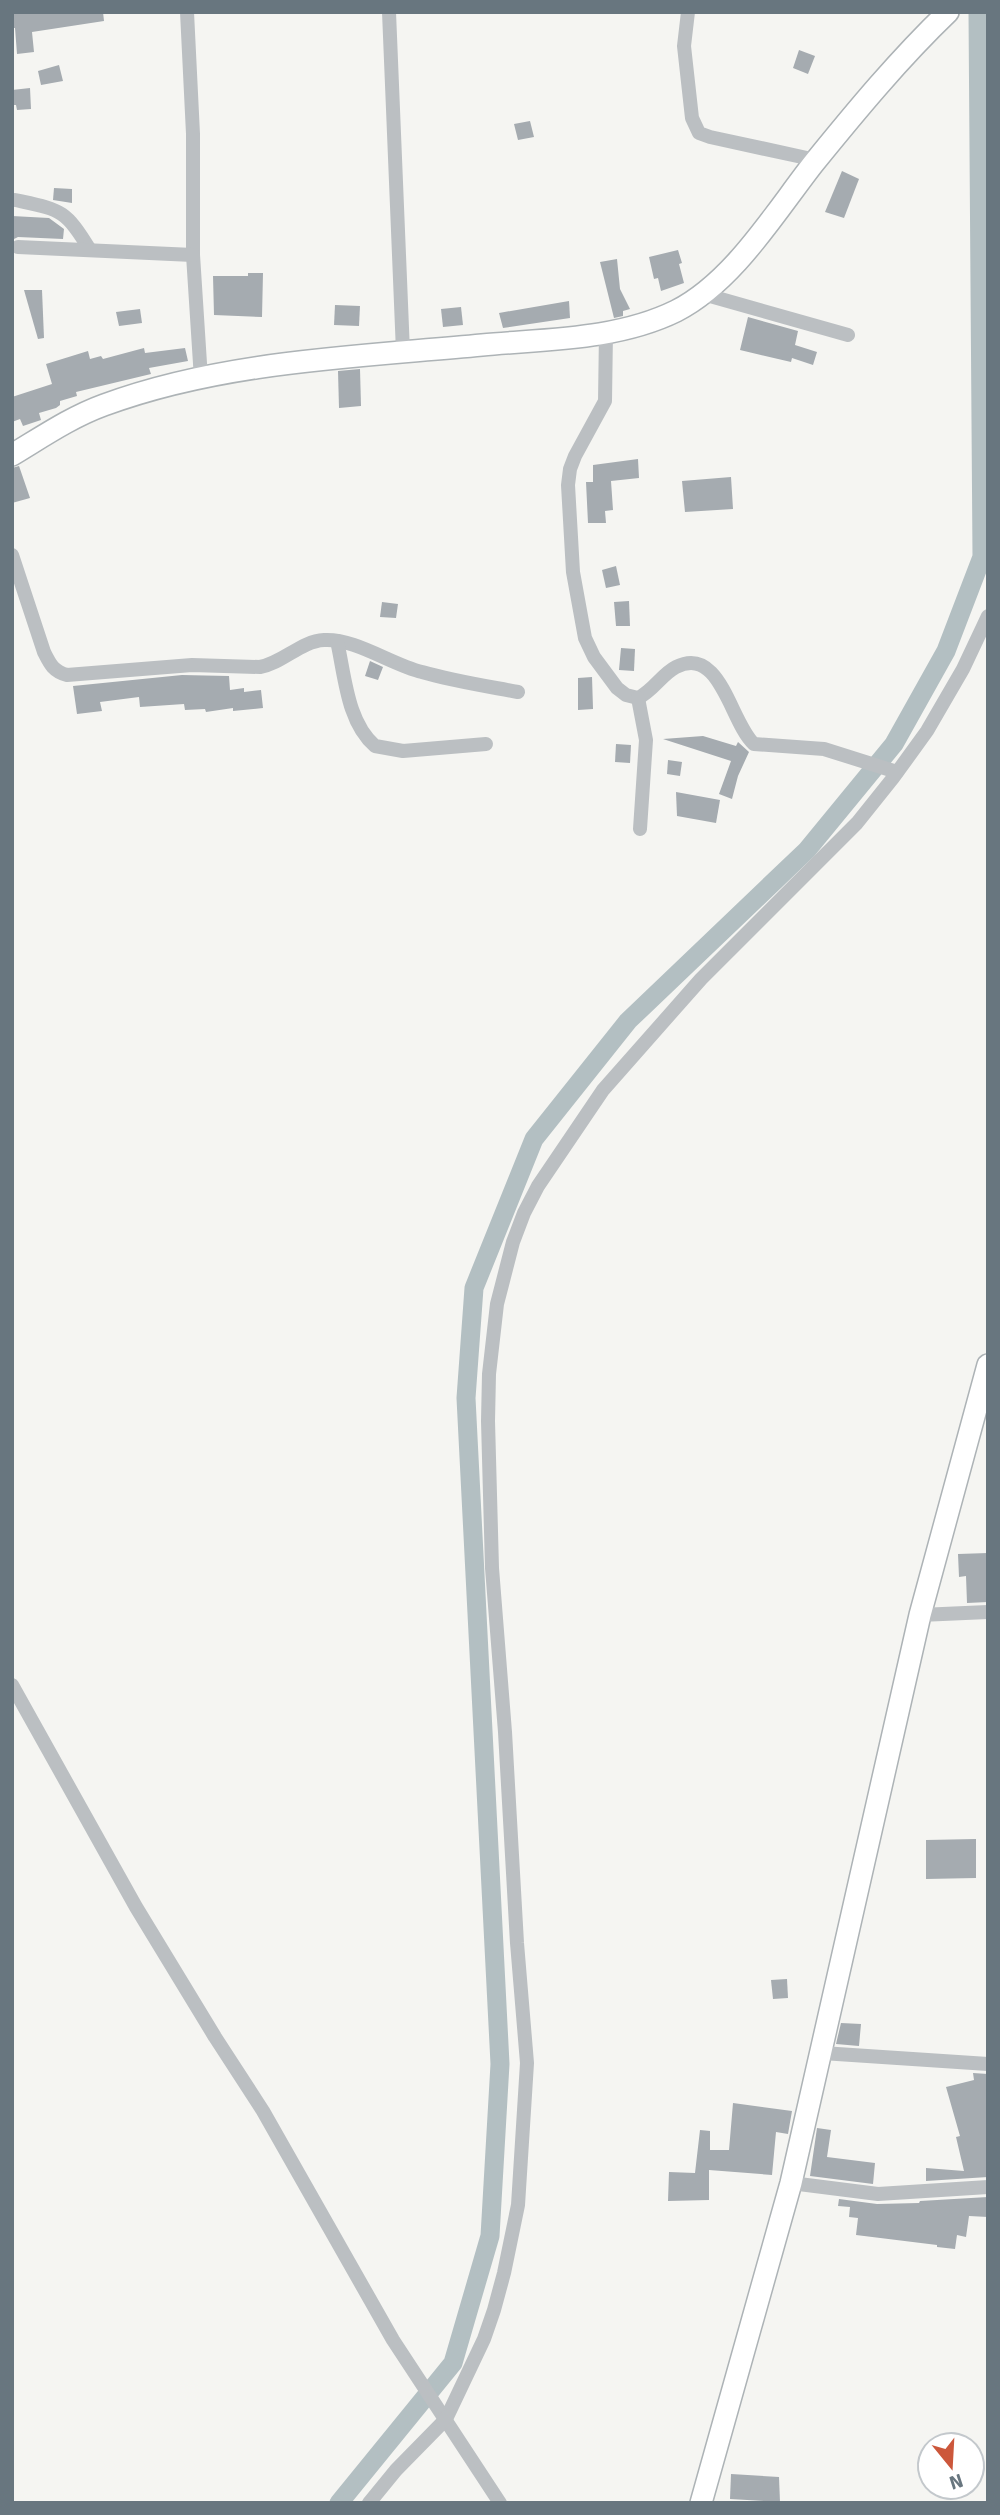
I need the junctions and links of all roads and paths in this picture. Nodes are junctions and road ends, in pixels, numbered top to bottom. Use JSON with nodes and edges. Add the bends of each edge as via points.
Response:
{"nodes":[{"id":1,"x":187,"y":12,"type":"edge"},
{"id":2,"x":389,"y":12,"type":"edge"},
{"id":3,"x":688,"y":12,"type":"edge"},
{"id":4,"x":948,"y":12,"type":"edge"},
{"id":5,"x":816,"y":160,"type":"junction"},
{"id":6,"x":15,"y":200,"type":"dead end"},
{"id":7,"x":18,"y":247,"type":"dead end"},
{"id":8,"x":90,"y":250,"type":"junction"},
{"id":9,"x":192,"y":256,"type":"junction"},
{"id":10,"x":703,"y":295,"type":"junction"},
{"id":11,"x":606,"y":331,"type":"junction"},
{"id":12,"x":848,"y":335,"type":"dead end"},
{"id":13,"x":403,"y":352,"type":"junction"},
{"id":14,"x":201,"y":379,"type":"junction"},
{"id":15,"x":12,"y":455,"type":"edge"},
{"id":16,"x":12,"y":555,"type":"edge"},
{"id":17,"x":988,"y":616,"type":"edge"},
{"id":18,"x":337,"y":641,"type":"junction"},
{"id":19,"x":518,"y":692,"type":"dead end"},
{"id":20,"x":638,"y":698,"type":"junction"},
{"id":21,"x":486,"y":744,"type":"dead end"},
{"id":22,"x":893,"y":772,"type":"junction"},
{"id":23,"x":640,"y":829,"type":"dead end"},
{"id":24,"x":988,"y":1365,"type":"edge"},
{"id":25,"x":988,"y":1612,"type":"edge"},
{"id":26,"x":920,"y":1615,"type":"junction"},
{"id":27,"x":12,"y":1685,"type":"edge"},
{"id":28,"x":822,"y":2053,"type":"junction"},
{"id":29,"x":988,"y":2064,"type":"edge"},
{"id":30,"x":791,"y":2183,"type":"junction"},
{"id":31,"x":988,"y":2186,"type":"edge"},
{"id":32,"x":446,"y":2419,"type":"junction"},
{"id":33,"x":369,"y":2503,"type":"edge"},
{"id":34,"x":500,"y":2503,"type":"edge"},
{"id":35,"x":701,"y":2503,"type":"edge"}],
"edges":[{"from":1,"to":9,"type":"street"},
{"from":2,"to":13,"type":"street"},
{"from":3,"to":5,"type":"street","via":[[684,46],[692,118],[699,133]]},
{"from":4,"to":5,"type":"street","via":[[909,50]]},
{"from":5,"to":10,"type":"street","via":[[728,272]]},
{"from":6,"to":8,"type":"street","via":[[66,215]]},
{"from":7,"to":8,"type":"street"},
{"from":8,"to":9,"type":"street"},
{"from":9,"to":14,"type":"street"},
{"from":10,"to":11,"type":"street","via":[[650,322]]},
{"from":10,"to":12,"type":"street"},
{"from":11,"to":13,"type":"street"},
{"from":11,"to":20,"type":"street","via":[[606,401],[570,469],[573,572],[585,638],[594,657],[617,688]]},
{"from":13,"to":14,"type":"street","via":[[283,364]]},
{"from":14,"to":15,"type":"street","via":[[103,406]]},
{"from":16,"to":18,"type":"street","via":[[44,652],[51,667],[67,675],[192,665],[260,667],[280,662],[313,642]]},
{"from":17,"to":22,"type":"street","via":[[927,731]]},
{"from":18,"to":19,"type":"street","via":[[422,673]]},
{"from":18,"to":21,"type":"street","via":[[353,714],[375,746],[403,751]]},
{"from":20,"to":22,"type":"street","via":[[676,667],[699,664],[720,683],[754,744],[824,749]]},
{"from":20,"to":23,"type":"street","via":[[646,740]]},
{"from":22,"to":32,"type":"street","via":[[857,823],[701,979],[603,1090],[533,1195],[503,1276],[489,1374],[492,1568],[527,2063],[518,2204],[505,2273],[484,2339]]},
{"from":24,"to":26,"type":"street"},
{"from":25,"to":26,"type":"street"},
{"from":26,"to":28,"type":"street"},
{"from":27,"to":32,"type":"street","via":[[136,1907],[262,2111],[393,2340]]},
{"from":28,"to":29,"type":"street"},
{"from":28,"to":30,"type":"street"},
{"from":30,"to":31,"type":"street","via":[[878,2194]]},
{"from":30,"to":35,"type":"street"},
{"from":32,"to":33,"type":"street"},
{"from":32,"to":34,"type":"street"}]}
